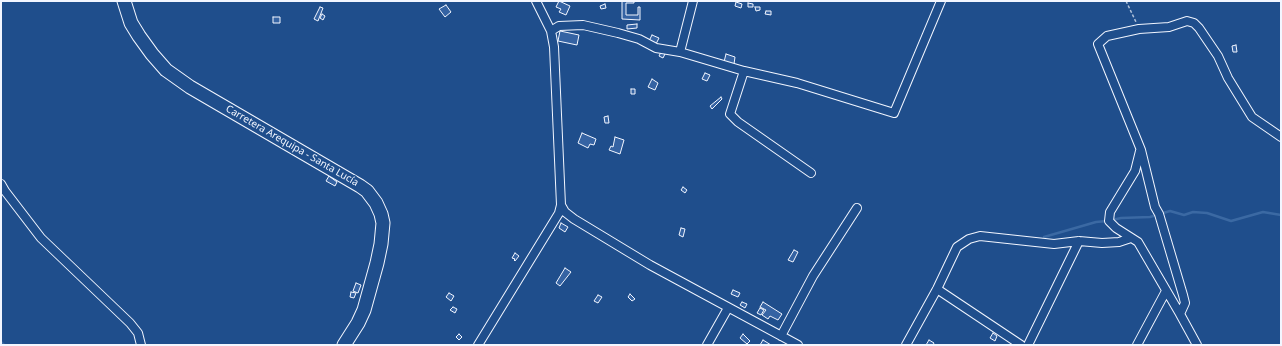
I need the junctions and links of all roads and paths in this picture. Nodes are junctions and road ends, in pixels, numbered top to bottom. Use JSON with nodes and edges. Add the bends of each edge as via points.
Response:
{"nodes":[{"id":1,"x":124,"y":1,"type":"edge"},
{"id":2,"x":536,"y":1,"type":"edge"},
{"id":3,"x":693,"y":1,"type":"edge"},
{"id":4,"x":941,"y":1,"type":"edge"},
{"id":5,"x":1126,"y":1,"type":"edge"},
{"id":6,"x":1139,"y":29,"type":"junction"},
{"id":7,"x":551,"y":31,"type":"junction"},
{"id":8,"x":680,"y":52,"type":"junction"},
{"id":9,"x":744,"y":71,"type":"junction"},
{"id":10,"x":1281,"y":137,"type":"edge"},
{"id":11,"x":1141,"y":150,"type":"junction"},
{"id":12,"x":811,"y":173,"type":"dead end"},
{"id":13,"x":1,"y":184,"type":"edge"},
{"id":14,"x":561,"y":205,"type":"junction"},
{"id":15,"x":857,"y":208,"type":"dead end"},
{"id":16,"x":1131,"y":238,"type":"junction"},
{"id":17,"x":1079,"y":241,"type":"junction"},
{"id":18,"x":937,"y":289,"type":"junction"},
{"id":19,"x":1166,"y":291,"type":"junction"},
{"id":20,"x":728,"y":308,"type":"junction"},
{"id":21,"x":1180,"y":314,"type":"junction"},
{"id":22,"x":781,"y":336,"type":"junction"},
{"id":23,"x":141,"y":345,"type":"edge"},
{"id":24,"x":344,"y":345,"type":"edge"},
{"id":25,"x":478,"y":345,"type":"edge"},
{"id":26,"x":707,"y":345,"type":"edge"},
{"id":27,"x":798,"y":345,"type":"edge"},
{"id":28,"x":906,"y":345,"type":"edge"},
{"id":29,"x":1021,"y":345,"type":"edge"},
{"id":30,"x":1028,"y":345,"type":"edge"},
{"id":31,"x":1137,"y":345,"type":"edge"},
{"id":32,"x":1197,"y":345,"type":"edge"}],
"edges":[{"from":1,"to":24,"type":"main road","name":"Carretera Arequipa - Santa Lucía","via":[[131,23],[166,70],[190,87],[360,186],[376,203],[383,223],[377,263],[364,310]]},
{"from":2,"to":7,"type":"street"},
{"from":3,"to":8,"type":"street"},
{"from":4,"to":9,"type":"street","via":[[894,113],[798,83]]},
{"from":5,"to":6,"type":"path"},
{"from":6,"to":10,"type":"street","via":[[1169,27],[1187,21],[1194,23],[1218,56],[1252,117]]},
{"from":6,"to":11,"type":"street","via":[[1107,36],[1098,44]]},
{"from":7,"to":8,"type":"street","via":[[558,26],[583,25],[639,39],[656,48]]},
{"from":7,"to":14,"type":"street","via":[[554,48]]},
{"from":8,"to":9,"type":"street"},
{"from":9,"to":12,"type":"street","via":[[730,114]]},
{"from":11,"to":16,"type":"street","via":[[1135,171],[1110,212],[1109,221]]},
{"from":11,"to":21,"type":"street","via":[[1183,295],[1184,303]]},
{"from":13,"to":23,"type":"street","via":[[42,238],[130,323],[138,333]]},
{"from":14,"to":20,"type":"street","via":[[574,219]]},
{"from":14,"to":25,"type":"street","via":[[559,213]]},
{"from":15,"to":22,"type":"street","via":[[813,276]]},
{"from":16,"to":17,"type":"street","via":[[1102,243]]},
{"from":16,"to":19,"type":"street","via":[[1138,242]]},
{"from":17,"to":18,"type":"street","via":[[1054,244],[980,236],[969,239],[957,247]]},
{"from":17,"to":30,"type":"street"},
{"from":18,"to":28,"type":"street"},
{"from":18,"to":29,"type":"street"},
{"from":19,"to":21,"type":"street"},
{"from":19,"to":31,"type":"street"},
{"from":20,"to":22,"type":"street"},
{"from":20,"to":26,"type":"street"},
{"from":21,"to":32,"type":"street"},
{"from":22,"to":27,"type":"street"}]}
